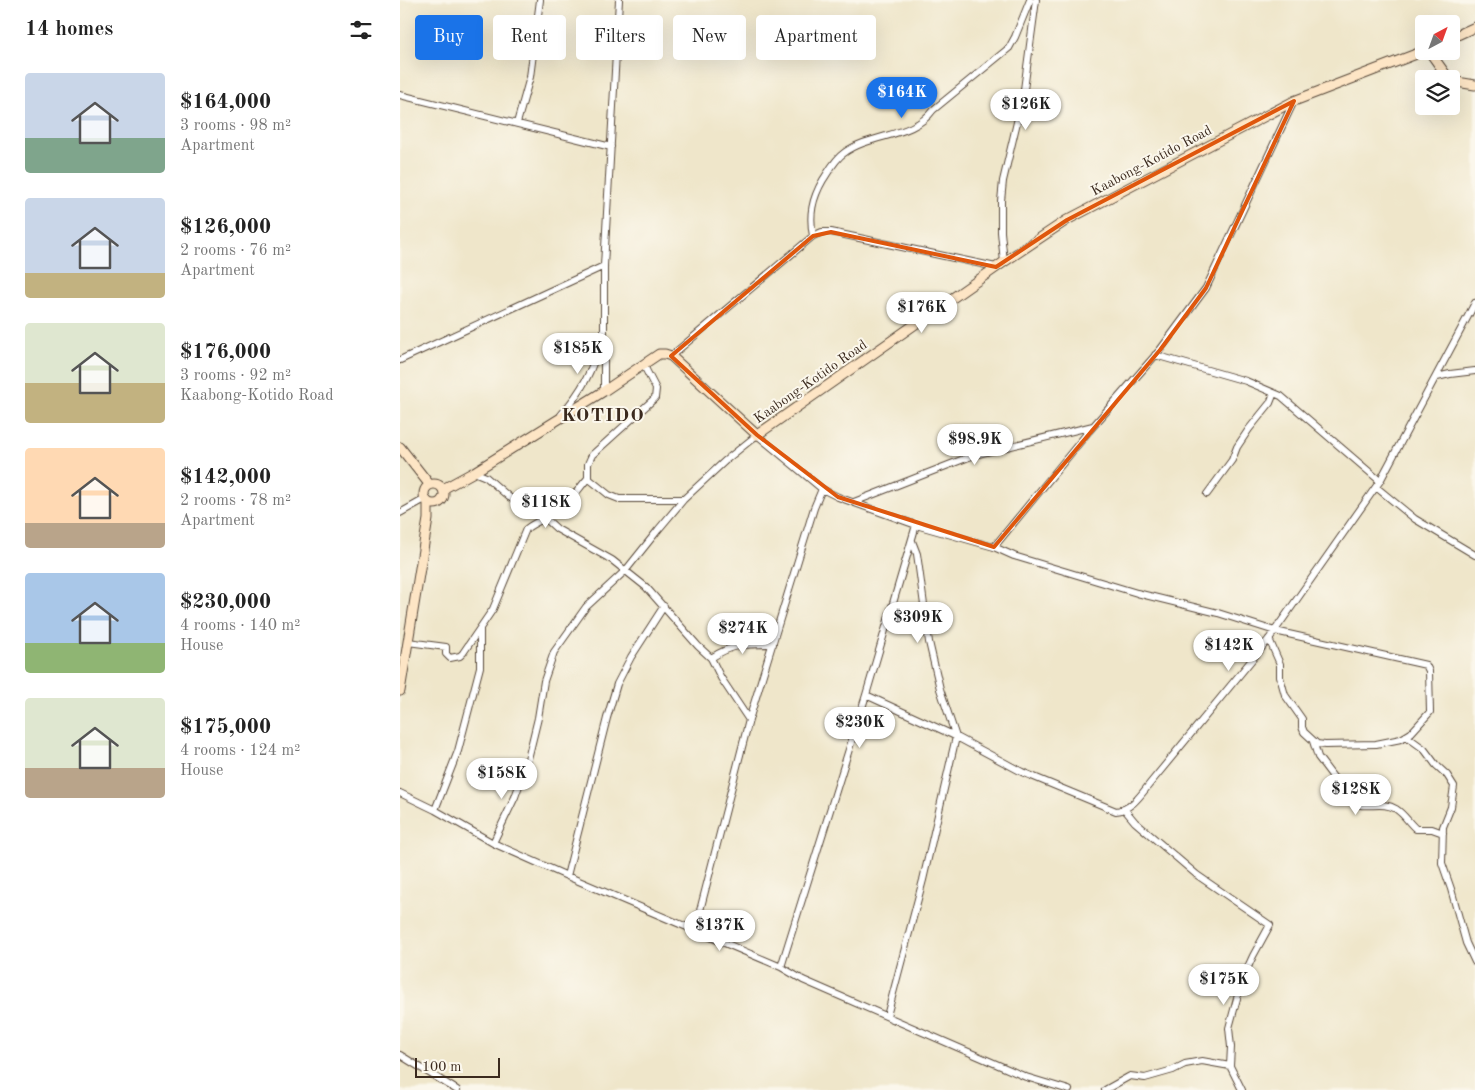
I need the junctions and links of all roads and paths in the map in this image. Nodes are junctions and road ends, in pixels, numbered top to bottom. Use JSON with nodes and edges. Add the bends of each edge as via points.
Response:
{"nodes":[{"id":1,"x":540,"y":0,"type":"edge"},
{"id":2,"x":619,"y":0,"type":"edge"},
{"id":3,"x":1030,"y":0,"type":"edge"},
{"id":4,"x":1036,"y":0,"type":"edge"},
{"id":5,"x":1475,"y":27,"type":"edge"},
{"id":6,"x":1460,"y":34,"type":"edge"},
{"id":7,"x":1415,"y":54,"type":"edge"},
{"id":8,"x":1460,"y":82,"type":"edge"},
{"id":9,"x":1475,"y":85,"type":"edge"},
{"id":10,"x":400,"y":95,"type":"edge"},
{"id":11,"x":1294,"y":101,"type":"junction"},
{"id":12,"x":517,"y":123,"type":"junction"},
{"id":13,"x":611,"y":147,"type":"junction"},
{"id":14,"x":813,"y":236,"type":"junction"},
{"id":15,"x":1000,"y":265,"type":"junction"},
{"id":16,"x":604,"y":266,"type":"junction"},
{"id":17,"x":1475,"y":303,"type":"edge"},
{"id":18,"x":604,"y":331,"type":"junction"},
{"id":19,"x":1155,"y":355,"type":"junction"},
{"id":20,"x":670,"y":356,"type":"junction"},
{"id":21,"x":400,"y":360,"type":"edge"},
{"id":22,"x":643,"y":364,"type":"junction"},
{"id":23,"x":1475,"y":371,"type":"edge"},
{"id":24,"x":1437,"y":377,"type":"junction"},
{"id":25,"x":604,"y":391,"type":"junction"},
{"id":26,"x":1274,"y":393,"type":"junction"},
{"id":27,"x":556,"y":421,"type":"junction"},
{"id":28,"x":1094,"y":426,"type":"junction"},
{"id":29,"x":757,"y":435,"type":"junction"},
{"id":30,"x":400,"y":447,"type":"edge"},
{"id":31,"x":474,"y":472,"type":"junction"},
{"id":32,"x":588,"y":478,"type":"junction"},
{"id":33,"x":429,"y":484,"type":"junction"},
{"id":34,"x":1378,"y":484,"type":"junction"},
{"id":35,"x":443,"y":489,"type":"junction"},
{"id":36,"x":822,"y":489,"type":"junction"},
{"id":37,"x":1207,"y":494,"type":"dead end"},
{"id":38,"x":684,"y":499,"type":"junction"},
{"id":39,"x":430,"y":501,"type":"junction"},
{"id":40,"x":854,"y":502,"type":"junction"},
{"id":41,"x":400,"y":513,"type":"edge"},
{"id":42,"x":545,"y":518,"type":"junction"},
{"id":43,"x":916,"y":524,"type":"junction"},
{"id":44,"x":912,"y":541,"type":"junction"},
{"id":45,"x":994,"y":547,"type":"junction"},
{"id":46,"x":1475,"y":554,"type":"edge"},
{"id":47,"x":626,"y":570,"type":"junction"},
{"id":48,"x":664,"y":606,"type":"junction"},
{"id":49,"x":480,"y":628,"type":"junction"},
{"id":50,"x":1275,"y":631,"type":"junction"},
{"id":51,"x":1269,"y":639,"type":"junction"},
{"id":52,"x":408,"y":642,"type":"junction"},
{"id":53,"x":773,"y":644,"type":"junction"},
{"id":54,"x":711,"y":658,"type":"junction"},
{"id":55,"x":400,"y":691,"type":"edge"},
{"id":56,"x":866,"y":695,"type":"junction"},
{"id":57,"x":749,"y":720,"type":"junction"},
{"id":58,"x":1406,"y":736,"type":"junction"},
{"id":59,"x":956,"y":737,"type":"junction"},
{"id":60,"x":1313,"y":741,"type":"junction"},
{"id":61,"x":400,"y":793,"type":"edge"},
{"id":62,"x":436,"y":810,"type":"junction"},
{"id":63,"x":1125,"y":810,"type":"junction"},
{"id":64,"x":1442,"y":833,"type":"junction"},
{"id":65,"x":493,"y":843,"type":"junction"},
{"id":66,"x":567,"y":876,"type":"junction"},
{"id":67,"x":695,"y":930,"type":"junction"},
{"id":68,"x":1475,"y":962,"type":"edge"},
{"id":69,"x":781,"y":967,"type":"junction"},
{"id":70,"x":887,"y":1016,"type":"junction"},
{"id":71,"x":400,"y":1055,"type":"edge"},
{"id":72,"x":1230,"y":1066,"type":"junction"},
{"id":73,"x":457,"y":1090,"type":"edge"},
{"id":74,"x":1070,"y":1090,"type":"edge"},
{"id":75,"x":1105,"y":1090,"type":"edge"},
{"id":76,"x":1242,"y":1090,"type":"edge"}],
"edges":[{"from":1,"to":12,"type":"street","via":[[530,77]]},
{"from":2,"to":13,"type":"street"},
{"from":3,"to":14,"type":"street","via":[[1009,48],[933,110],[928,118],[918,125],[856,145],[842,154],[819,187],[812,205],[810,222]]},
{"from":4,"to":15,"type":"street","via":[[1024,97],[1003,188]]},
{"from":5,"to":6,"type":"street"},
{"from":7,"to":11,"type":"street","name":"Kaabong-Kotido Road"},
{"from":8,"to":9,"type":"street"},
{"from":10,"to":12,"type":"street"},
{"from":11,"to":15,"type":"street","name":"Kaabong-Kotido Road","via":[[1067,220]]},
{"from":11,"to":19,"type":"street","via":[[1206,288]]},
{"from":12,"to":13,"type":"street"},
{"from":13,"to":16,"type":"street"},
{"from":14,"to":15,"type":"street","via":[[831,232]]},
{"from":14,"to":20,"type":"street"},
{"from":15,"to":29,"type":"street","name":"Kaabong-Kotido Road"},
{"from":16,"to":18,"type":"street"},
{"from":16,"to":21,"type":"street"},
{"from":17,"to":24,"type":"street"},
{"from":18,"to":25,"type":"street"},
{"from":18,"to":27,"type":"street","via":[[587,380]]},
{"from":19,"to":26,"type":"street","via":[[1246,381]]},
{"from":19,"to":28,"type":"street"},
{"from":20,"to":22,"type":"street","via":[[659,354]]},
{"from":20,"to":29,"type":"street","name":"Kaabong-Kotido Road"},
{"from":22,"to":25,"type":"street"},
{"from":22,"to":32,"type":"street","via":[[656,389],[656,396],[592,455]]},
{"from":23,"to":24,"type":"street"},
{"from":24,"to":34,"type":"street"},
{"from":25,"to":27,"type":"street"},
{"from":26,"to":34,"type":"street"},
{"from":26,"to":37,"type":"street"},
{"from":27,"to":31,"type":"street"},
{"from":28,"to":40,"type":"street","via":[[974,455]]},
{"from":28,"to":45,"type":"street"},
{"from":29,"to":36,"type":"street"},
{"from":29,"to":38,"type":"street"},
{"from":30,"to":33,"type":"street"},
{"from":31,"to":35,"type":"street"},
{"from":31,"to":42,"type":"street"},
{"from":32,"to":38,"type":"street","via":[[619,499]]},
{"from":32,"to":42,"type":"street","via":[[561,510]]},
{"from":33,"to":35,"type":"street"},
{"from":33,"to":39,"type":"street","via":[[424,490]]},
{"from":34,"to":46,"type":"street","via":[[1415,519]]},
{"from":34,"to":50,"type":"street"},
{"from":35,"to":39,"type":"street","via":[[443,498]]},
{"from":36,"to":40,"type":"street"},
{"from":36,"to":53,"type":"street"},
{"from":38,"to":47,"type":"street"},
{"from":39,"to":41,"type":"street"},
{"from":39,"to":52,"type":"street"},
{"from":40,"to":43,"type":"street"},
{"from":42,"to":47,"type":"street","via":[[557,529]]},
{"from":42,"to":49,"type":"street","via":[[526,529],[493,609]]},
{"from":43,"to":44,"type":"street"},
{"from":43,"to":45,"type":"street"},
{"from":44,"to":56,"type":"street"},
{"from":44,"to":59,"type":"street","via":[[917,554],[932,656]]},
{"from":45,"to":50,"type":"street","via":[[1084,578]]},
{"from":47,"to":48,"type":"street"},
{"from":47,"to":65,"type":"street","via":[[586,607],[554,652],[544,682],[527,763],[515,798]]},
{"from":48,"to":54,"type":"street"},
{"from":48,"to":66,"type":"street","via":[[617,684]]},
{"from":49,"to":52,"type":"street","via":[[464,653],[450,658],[446,648]]},
{"from":49,"to":62,"type":"street","via":[[480,667],[458,751]]},
{"from":50,"to":51,"type":"street"},
{"from":50,"to":58,"type":"street","via":[[1426,666],[1429,671],[1430,712]]},
{"from":51,"to":60,"type":"street","via":[[1280,664],[1285,695],[1302,719],[1304,732]]},
{"from":51,"to":63,"type":"street","via":[[1152,782]]},
{"from":52,"to":55,"type":"street"},
{"from":53,"to":54,"type":"street","via":[[736,645]]},
{"from":53,"to":57,"type":"street"},
{"from":54,"to":57,"type":"street"},
{"from":56,"to":59,"type":"street"},
{"from":56,"to":69,"type":"street"},
{"from":57,"to":67,"type":"street"},
{"from":58,"to":60,"type":"street","via":[[1376,744],[1326,745]]},
{"from":58,"to":64,"type":"street","via":[[1424,749],[1453,783],[1451,807]]},
{"from":59,"to":63,"type":"street","via":[[1022,772],[1116,811]]},
{"from":59,"to":70,"type":"street"},
{"from":60,"to":64,"type":"street","via":[[1318,757],[1352,802],[1358,806],[1378,804],[1395,808],[1416,829]]},
{"from":61,"to":62,"type":"street"},
{"from":62,"to":65,"type":"street"},
{"from":63,"to":72,"type":"street","via":[[1190,869],[1270,925],[1242,980],[1230,1028]]},
{"from":64,"to":68,"type":"street","via":[[1442,863]]},
{"from":65,"to":66,"type":"street"},
{"from":66,"to":67,"type":"street"},
{"from":67,"to":69,"type":"street"},
{"from":69,"to":70,"type":"street","via":[[803,980]]},
{"from":70,"to":74,"type":"street","via":[[1026,1077]]},
{"from":71,"to":73,"type":"street"},
{"from":72,"to":75,"type":"street","via":[[1202,1062],[1185,1064],[1145,1078],[1130,1076]]},
{"from":72,"to":76,"type":"street"}]}
